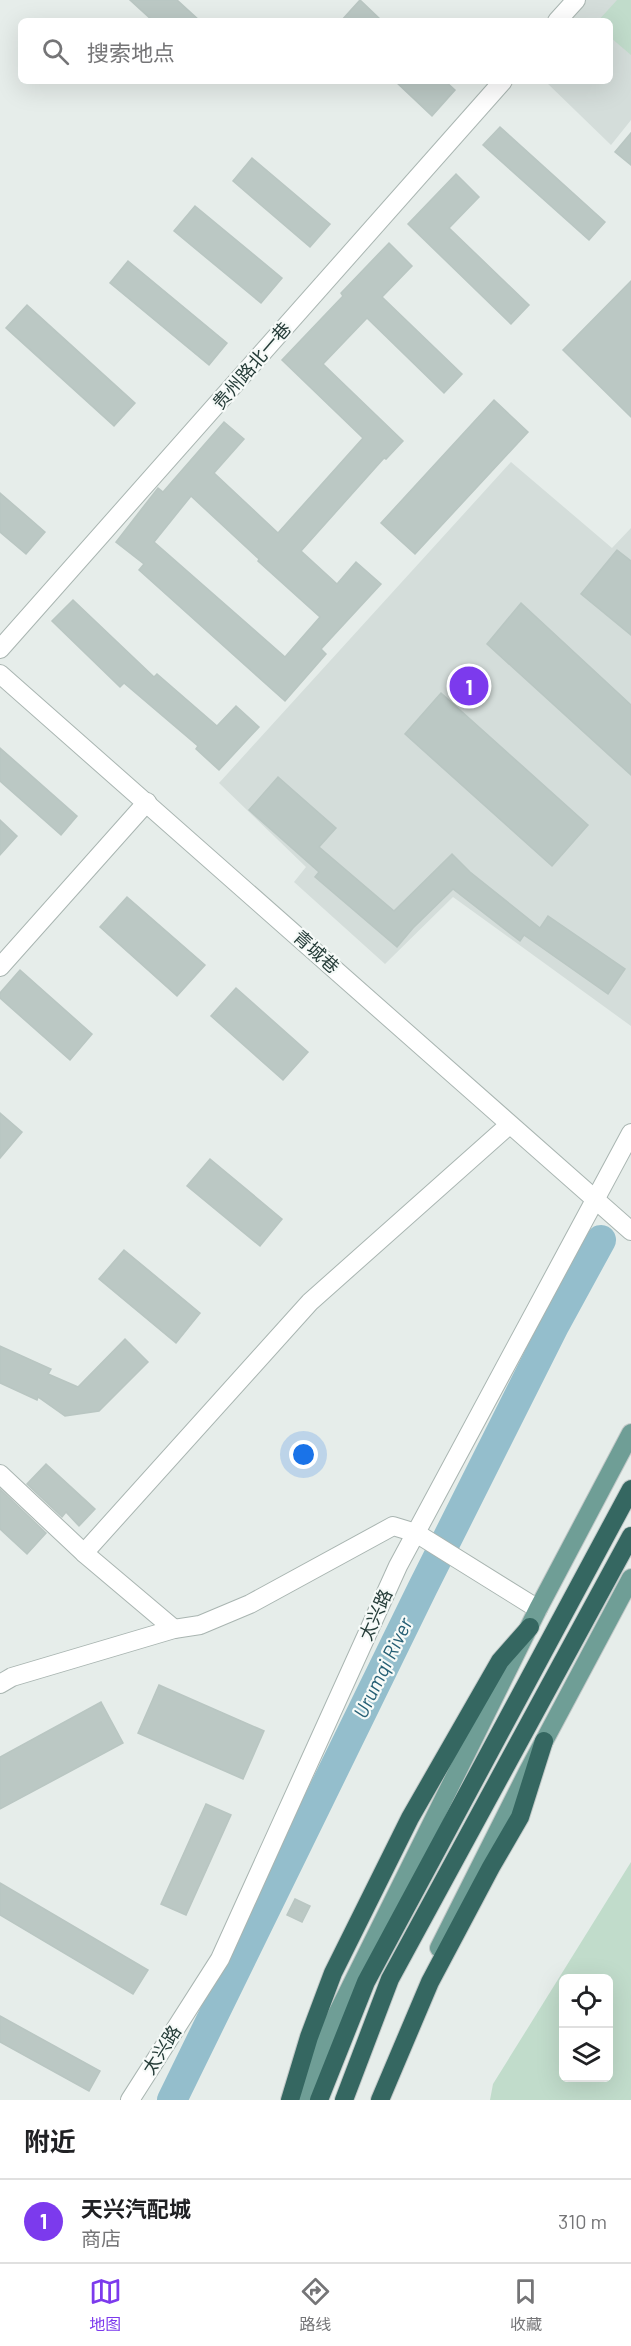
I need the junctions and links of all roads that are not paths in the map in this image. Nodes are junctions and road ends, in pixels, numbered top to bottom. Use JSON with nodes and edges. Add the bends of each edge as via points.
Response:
{"nodes":[{"id":1,"x":576,"y":0,"type":"edge"},
{"id":2,"x":560,"y":18,"type":"edge"},
{"id":3,"x":500,"y":84,"type":"edge"},
{"id":4,"x":0,"y":649,"type":"edge"},
{"id":5,"x":0,"y":674,"type":"edge"},
{"id":6,"x":147,"y":802,"type":"junction"},
{"id":7,"x":0,"y":968,"type":"edge"},
{"id":8,"x":509,"y":1125,"type":"junction"},
{"id":9,"x":631,"y":1133,"type":"edge"},
{"id":10,"x":595,"y":1200,"type":"junction"},
{"id":11,"x":631,"y":1231,"type":"edge"},
{"id":12,"x":631,"y":1433,"type":"edge"},
{"id":13,"x":0,"y":1474,"type":"edge"},
{"id":14,"x":631,"y":1489,"type":"edge"},
{"id":15,"x":416,"y":1533,"type":"junction"},
{"id":16,"x":631,"y":1536,"type":"edge"},
{"id":17,"x":84,"y":1553,"type":"junction"},
{"id":18,"x":631,"y":1578,"type":"edge"},
{"id":19,"x":538,"y":1609,"type":"junction"},
{"id":20,"x":530,"y":1627,"type":"junction"},
{"id":21,"x":174,"y":1629,"type":"junction"},
{"id":22,"x":0,"y":1684,"type":"edge"},
{"id":23,"x":544,"y":1741,"type":"junction"},
{"id":24,"x":130,"y":2100,"type":"edge"},
{"id":25,"x":290,"y":2100,"type":"edge"},
{"id":26,"x":302,"y":2100,"type":"edge"},
{"id":27,"x":319,"y":2100,"type":"edge"},
{"id":28,"x":344,"y":2100,"type":"edge"},
{"id":29,"x":370,"y":2100,"type":"edge"},
{"id":30,"x":380,"y":2100,"type":"edge"}],
"edges":[{"from":1,"to":2,"type":"street"},
{"from":3,"to":4,"type":"street","name":"贵州路北一巷"},
{"from":5,"to":6,"type":"street","name":"青城巷"},
{"from":6,"to":7,"type":"street"},
{"from":6,"to":8,"type":"street","name":"青城巷"},
{"from":8,"to":10,"type":"street","name":"青城巷"},
{"from":8,"to":17,"type":"street","via":[[310,1302]]},
{"from":9,"to":10,"type":"street","name":"太兴路"},
{"from":10,"to":11,"type":"street","name":"青城巷"},
{"from":10,"to":15,"type":"street","name":"太兴路"},
{"from":12,"to":19,"type":"main road"},
{"from":13,"to":17,"type":"street"},
{"from":14,"to":27,"type":"highway","via":[[366,1982]]},
{"from":15,"to":19,"type":"street"},
{"from":15,"to":21,"type":"street","via":[[393,1526],[250,1604],[200,1625]]},
{"from":15,"to":24,"type":"street","name":"太兴路","via":[[220,1959]]},
{"from":16,"to":28,"type":"highway","via":[[390,1979]]},
{"from":17,"to":21,"type":"street"},
{"from":18,"to":23,"type":"main road"},
{"from":19,"to":20,"type":"main road"},
{"from":20,"to":25,"type":"highway","via":[[500,1661],[410,1818],[333,1973]]},
{"from":20,"to":26,"type":"main road","via":[[333,2022]]},
{"from":21,"to":22,"type":"street","via":[[12,1677]]},
{"from":23,"to":29,"type":"main road","via":[[455,1913]]},
{"from":23,"to":30,"type":"highway","via":[[520,1817],[430,1982]]}]}
